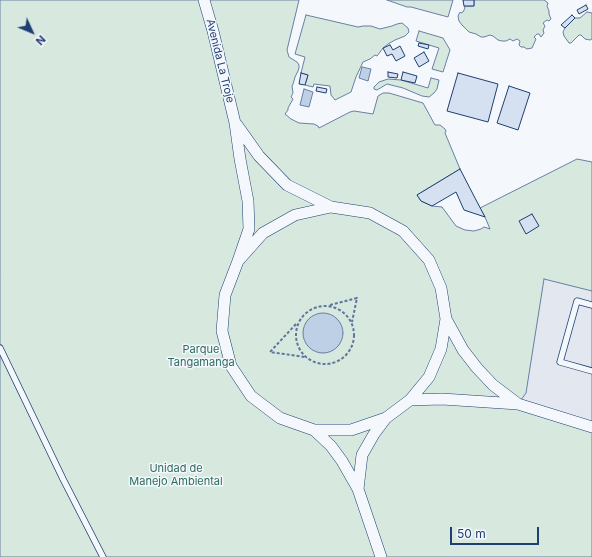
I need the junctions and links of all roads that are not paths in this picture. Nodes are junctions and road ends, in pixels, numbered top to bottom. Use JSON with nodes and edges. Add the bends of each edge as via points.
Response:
{"nodes":[{"id":1,"x":204,"y":0,"type":"edge"},
{"id":2,"x":235,"y":123,"type":"junction"},
{"id":3,"x":331,"y":208,"type":"junction"},
{"id":4,"x":238,"y":261,"type":"junction"},
{"id":5,"x":592,"y":306,"type":"edge"},
{"id":6,"x":446,"y":319,"type":"junction"},
{"id":7,"x":0,"y":348,"type":"edge"},
{"id":8,"x":592,"y":371,"type":"edge"},
{"id":9,"x":410,"y":400,"type":"junction"},
{"id":10,"x":518,"y":404,"type":"junction"},
{"id":11,"x":386,"y":418,"type":"junction"},
{"id":12,"x":592,"y":427,"type":"edge"},
{"id":13,"x":314,"y":430,"type":"junction"},
{"id":14,"x":358,"y":489,"type":"junction"},
{"id":15,"x":103,"y":557,"type":"edge"},
{"id":16,"x":381,"y":557,"type":"edge"}],
"edges":[{"from":1,"to":2,"type":"street","name":"Avenida La Troje"},
{"from":2,"to":3,"type":"street","name":"Avenida La Troje","via":[[258,156],[287,185]]},
{"from":2,"to":4,"type":"street","name":"Avenida La Troje","via":[[248,201],[249,229]]},
{"from":3,"to":4,"type":"street","via":[[288,218],[263,233]]},
{"from":3,"to":6,"type":"street","via":[[370,213],[403,231],[429,260],[441,288]]},
{"from":4,"to":13,"type":"street","name":"Avenida La Troje","via":[[225,295],[222,331],[231,366],[251,396],[280,418]]},
{"from":5,"to":8,"type":"lane","via":[[577,301],[560,362]]},
{"from":6,"to":9,"type":"street","via":[[442,349],[430,377]]},
{"from":6,"to":10,"type":"street","via":[[463,350],[477,368]]},
{"from":7,"to":15,"type":"lane"},
{"from":9,"to":10,"type":"street","via":[[442,399]]},
{"from":9,"to":11,"type":"street"},
{"from":10,"to":12,"type":"street"},
{"from":11,"to":13,"type":"street","via":[[351,430]]},
{"from":11,"to":14,"type":"street","via":[[362,455]]},
{"from":13,"to":14,"type":"street","via":[[331,446]]},
{"from":14,"to":16,"type":"street"}]}
